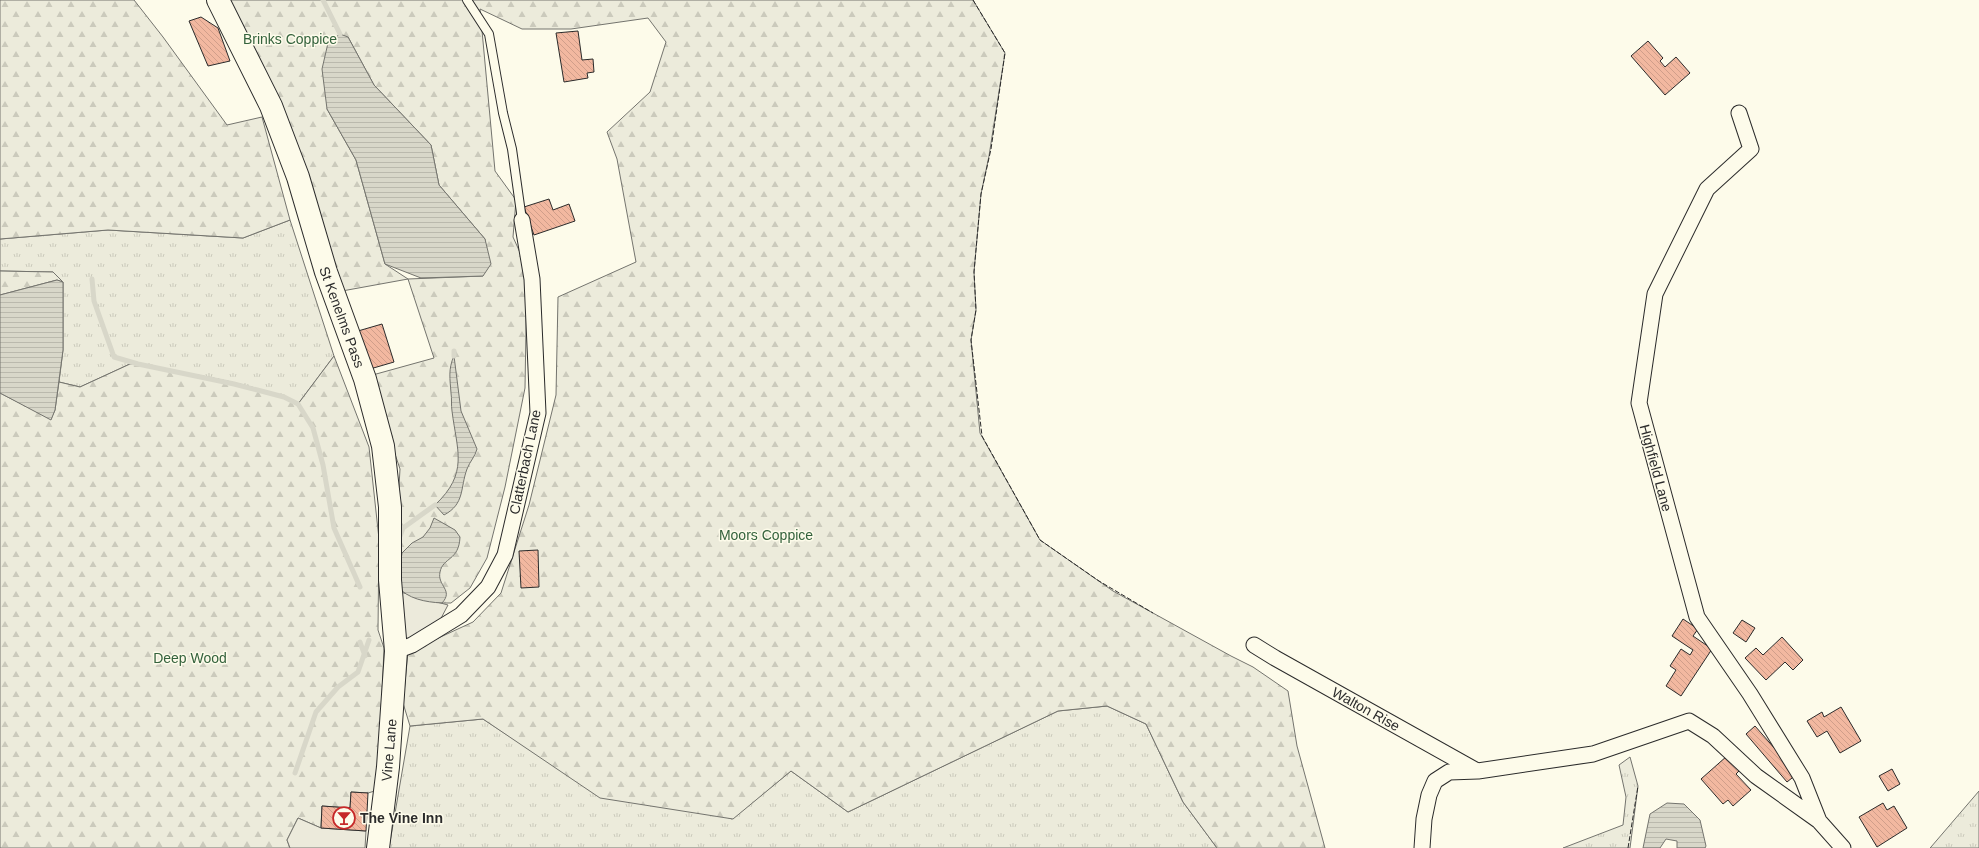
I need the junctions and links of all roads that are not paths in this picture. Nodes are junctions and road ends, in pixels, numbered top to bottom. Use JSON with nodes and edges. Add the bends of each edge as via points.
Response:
{"nodes":[{"id":1,"x":218,"y":0,"type":"edge"},
{"id":2,"x":467,"y":0,"type":"edge"},
{"id":3,"x":1739,"y":113,"type":"dead end"},
{"id":4,"x":522,"y":220,"type":"joint"},
{"id":5,"x":1254,"y":645,"type":"dead end"},
{"id":6,"x":396,"y":651,"type":"junction"},
{"id":7,"x":1478,"y":771,"type":"junction"},
{"id":8,"x":1819,"y":821,"type":"junction"},
{"id":9,"x":378,"y":848,"type":"edge"},
{"id":10,"x":1422,"y":848,"type":"edge"},
{"id":11,"x":1843,"y":848,"type":"edge"}],
"edges":[{"from":1,"to":6,"type":"street","name":"St Kenelms Pass","via":[[271,106],[298,177],[319,251],[365,378],[383,446],[390,507],[390,580]]},
{"from":2,"to":4,"type":"lane","via":[[488,34],[492,47],[512,149]]},
{"from":3,"to":8,"type":"street","name":"Highfield Lane","via":[[1751,149],[1708,189],[1655,294],[1639,403],[1696,617],[1750,694],[1802,778]]},
{"from":4,"to":6,"type":"street","name":"Clatterbach Lane","via":[[532,279],[538,413],[505,555],[488,587],[461,615],[412,645]]},
{"from":5,"to":7,"type":"street","name":"Walton Rise"},
{"from":6,"to":9,"type":"street","name":"Vine Lane","via":[[388,767]]},
{"from":7,"to":8,"type":"street","via":[[1593,754],[1689,721],[1713,736],[1756,776]]},
{"from":7,"to":10,"type":"street","via":[[1449,772],[1434,781],[1424,819]]},
{"from":8,"to":11,"type":"street"}]}
